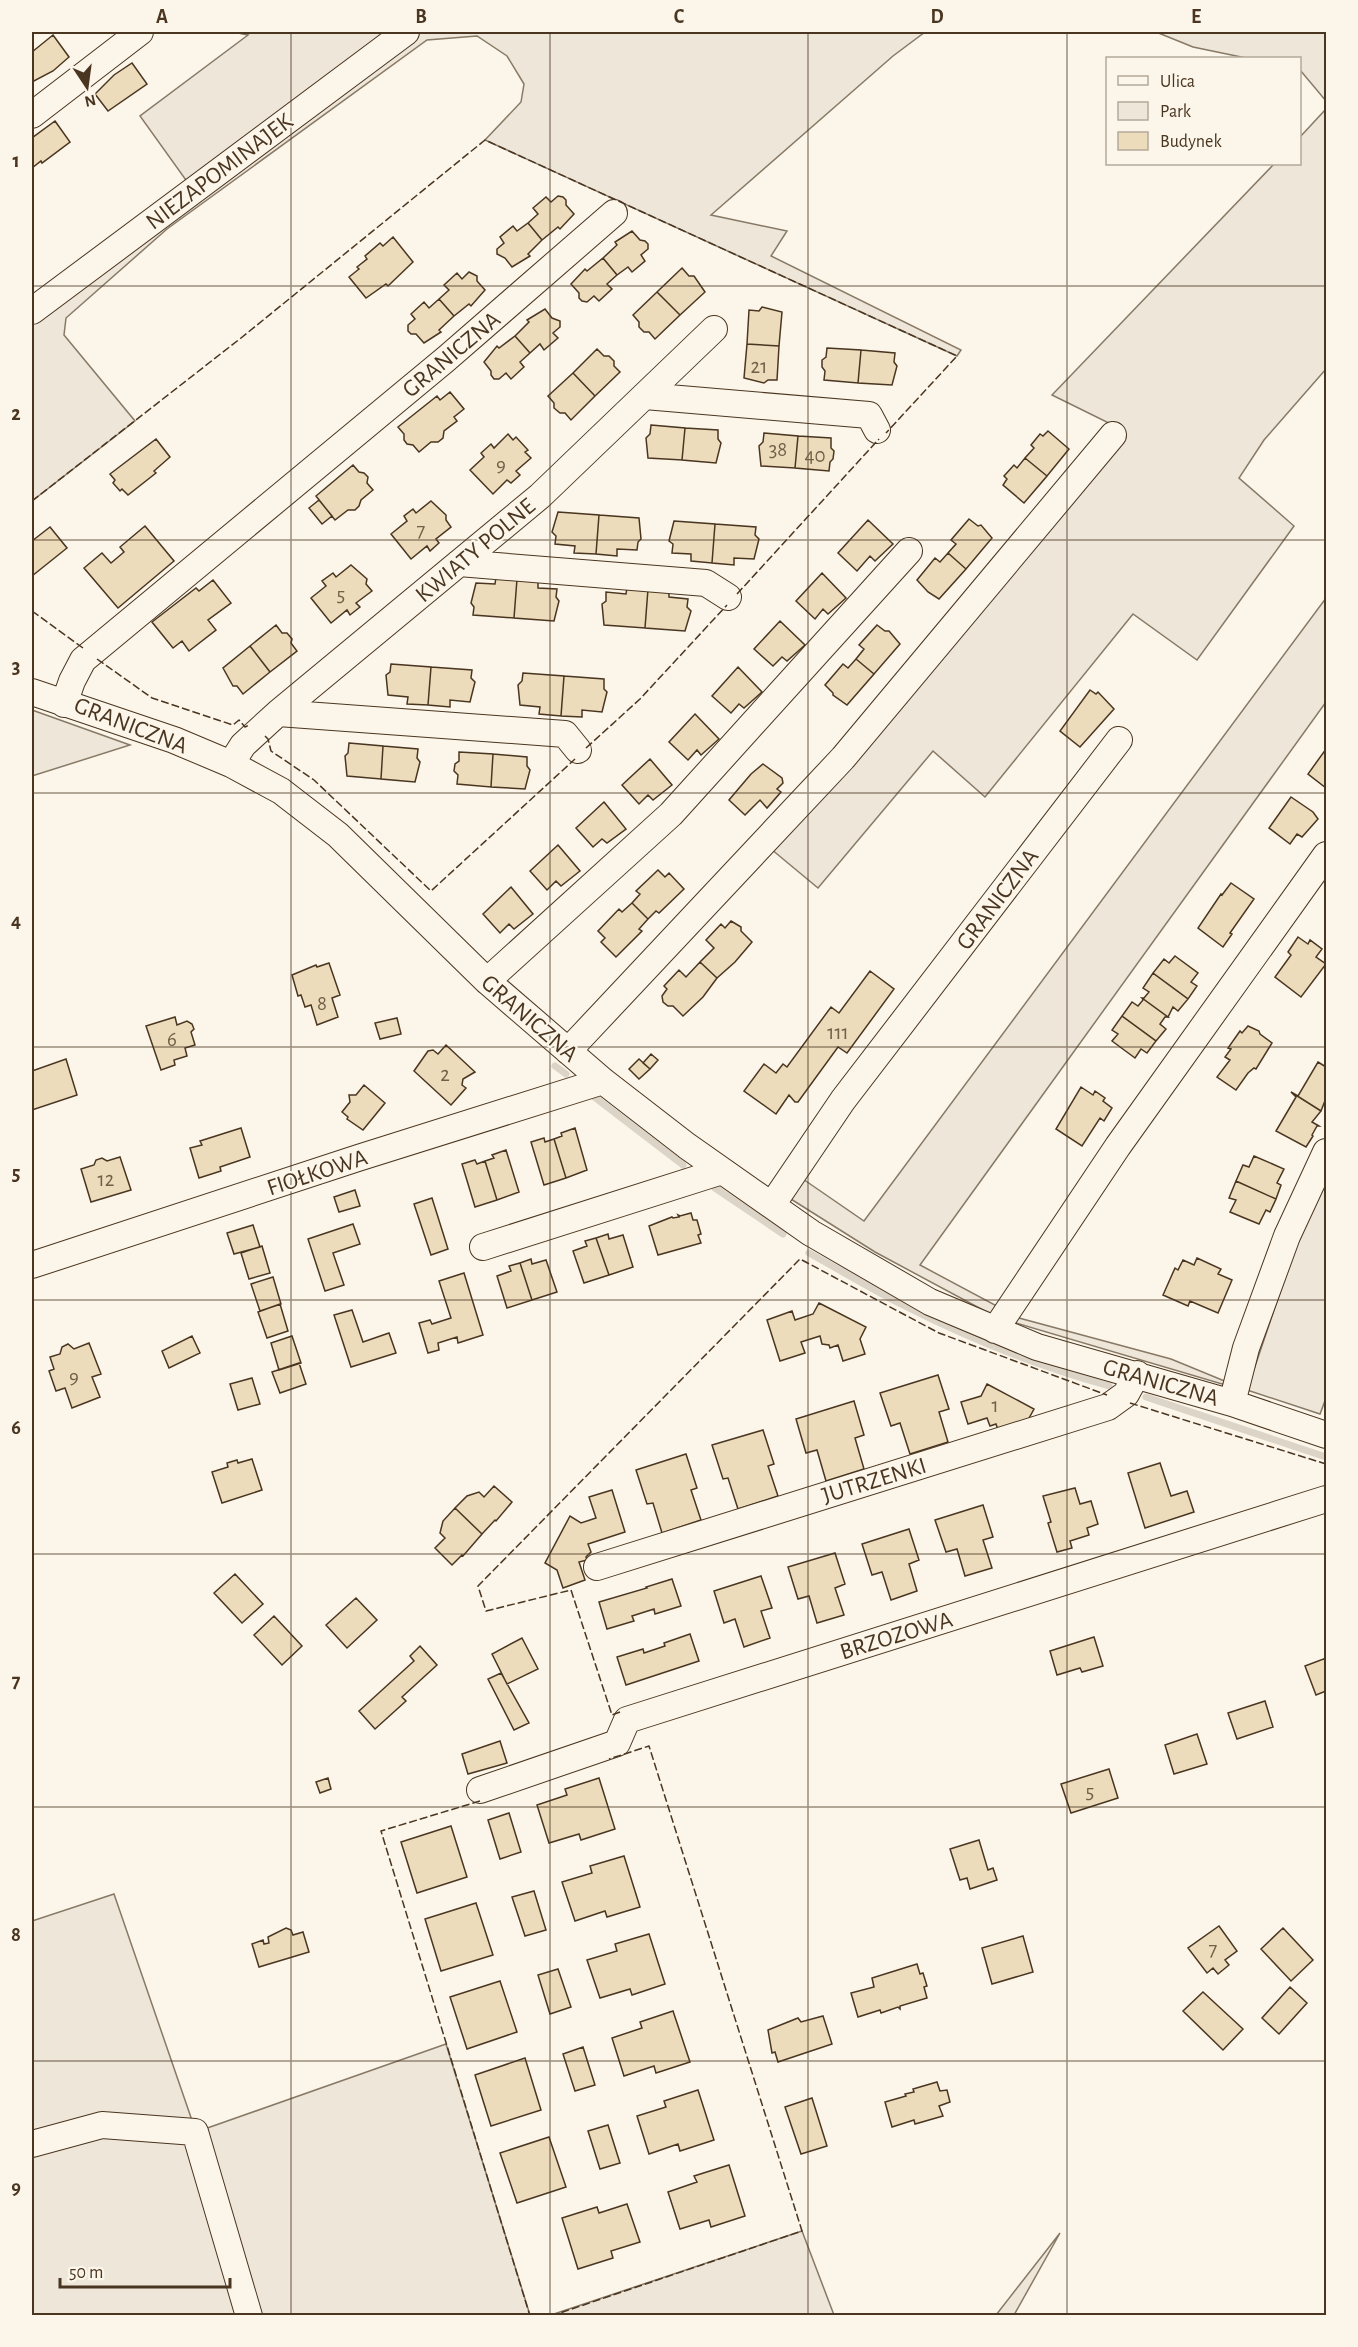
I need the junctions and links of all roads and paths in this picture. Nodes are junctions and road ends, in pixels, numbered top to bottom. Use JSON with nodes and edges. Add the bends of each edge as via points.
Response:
{"nodes":[{"id":1,"x":140,"y":32,"type":"edge"},
{"id":2,"x":406,"y":32,"type":"edge"},
{"id":3,"x":32,"y":115,"type":"edge"},
{"id":4,"x":614,"y":213,"type":"dead end"},
{"id":5,"x":32,"y":310,"type":"edge"},
{"id":6,"x":714,"y":329,"type":"dead end"},
{"id":7,"x":645,"y":396,"type":"junction"},
{"id":8,"x":877,"y":430,"type":"dead end"},
{"id":9,"x":1113,"y":435,"type":"dead end"},
{"id":10,"x":909,"y":550,"type":"dead end"},
{"id":11,"x":459,"y":563,"type":"junction"},
{"id":12,"x":728,"y":597,"type":"dead end"},
{"id":13,"x":32,"y":692,"type":"edge"},
{"id":14,"x":64,"y":704,"type":"junction"},
{"id":15,"x":278,"y":713,"type":"junction"},
{"id":16,"x":1119,"y":740,"type":"dead end"},
{"id":17,"x":578,"y":750,"type":"dead end"},
{"id":18,"x":231,"y":764,"type":"junction"},
{"id":19,"x":1326,"y":855,"type":"edge"},
{"id":20,"x":487,"y":981,"type":"junction"},
{"id":21,"x":568,"y":1051,"type":"junction"},
{"id":22,"x":603,"y":1081,"type":"junction"},
{"id":23,"x":1326,"y":1152,"type":"edge"},
{"id":24,"x":722,"y":1171,"type":"junction"},
{"id":25,"x":772,"y":1205,"type":"junction"},
{"id":26,"x":483,"y":1247,"type":"dead end"},
{"id":27,"x":32,"y":1265,"type":"edge"},
{"id":28,"x":995,"y":1330,"type":"junction"},
{"id":29,"x":1137,"y":1374,"type":"junction"},
{"id":30,"x":1232,"y":1403,"type":"junction"},
{"id":31,"x":1326,"y":1435,"type":"edge"},
{"id":32,"x":1326,"y":1499,"type":"edge"},
{"id":33,"x":597,"y":1567,"type":"dead end"},
{"id":34,"x":480,"y":1790,"type":"dead end"},
{"id":35,"x":32,"y":2144,"type":"edge"},
{"id":36,"x":249,"y":2316,"type":"edge"}],
"edges":[{"from":1,"to":3,"type":"street"},
{"from":2,"to":5,"type":"street","name":"NIEZAPOMINAJEK"},
{"from":4,"to":14,"type":"street","name":"GRANICZNA","via":[[446,359],[83,660]]},
{"from":6,"to":7,"type":"street","name":"KWIATY POLNE"},
{"from":7,"to":8,"type":"street","via":[[868,415]]},
{"from":7,"to":11,"type":"street","name":"KWIATY POLNE","via":[[540,496]]},
{"from":9,"to":21,"type":"street","via":[[843,758]]},
{"from":10,"to":20,"type":"street","via":[[671,814]]},
{"from":11,"to":12,"type":"street","via":[[706,583]]},
{"from":11,"to":15,"type":"street","name":"KWIATY POLNE"},
{"from":13,"to":14,"type":"street"},
{"from":14,"to":18,"type":"street","name":"GRANICZNA","via":[[174,740]]},
{"from":15,"to":17,"type":"street","via":[[565,734]]},
{"from":15,"to":18,"type":"street","name":"KWIATY POLNE","via":[[243,745]]},
{"from":16,"to":25,"type":"street","name":"GRANICZNA","via":[[843,1100]]},
{"from":18,"to":20,"type":"street","name":"GRANICZNA","via":[[281,791],[338,835]]},
{"from":19,"to":28,"type":"street","via":[[1118,1146]]},
{"from":20,"to":21,"type":"street","name":"GRANICZNA"},
{"from":21,"to":22,"type":"street","name":"GRANICZNA"},
{"from":22,"to":24,"type":"street","name":"GRANICZNA"},
{"from":22,"to":27,"type":"street","name":"FIOŁKOWA"},
{"from":23,"to":30,"type":"street","via":[[1287,1236],[1246,1348]]},
{"from":24,"to":25,"type":"street","name":"GRANICZNA"},
{"from":24,"to":26,"type":"street"},
{"from":25,"to":28,"type":"street","name":"GRANICZNA","via":[[930,1302]]},
{"from":28,"to":29,"type":"street","name":"GRANICZNA","via":[[1037,1347]]},
{"from":29,"to":30,"type":"street","name":"GRANICZNA"},
{"from":29,"to":33,"type":"street","name":"JUTRZENKI","via":[[1126,1394],[1108,1407]]},
{"from":30,"to":31,"type":"street","name":"GRANICZNA"},
{"from":32,"to":34,"type":"street","name":"BRZOZOWA","via":[[627,1720],[617,1743]]},
{"from":35,"to":36,"type":"street","via":[[102,2125],[195,2132]]}]}
